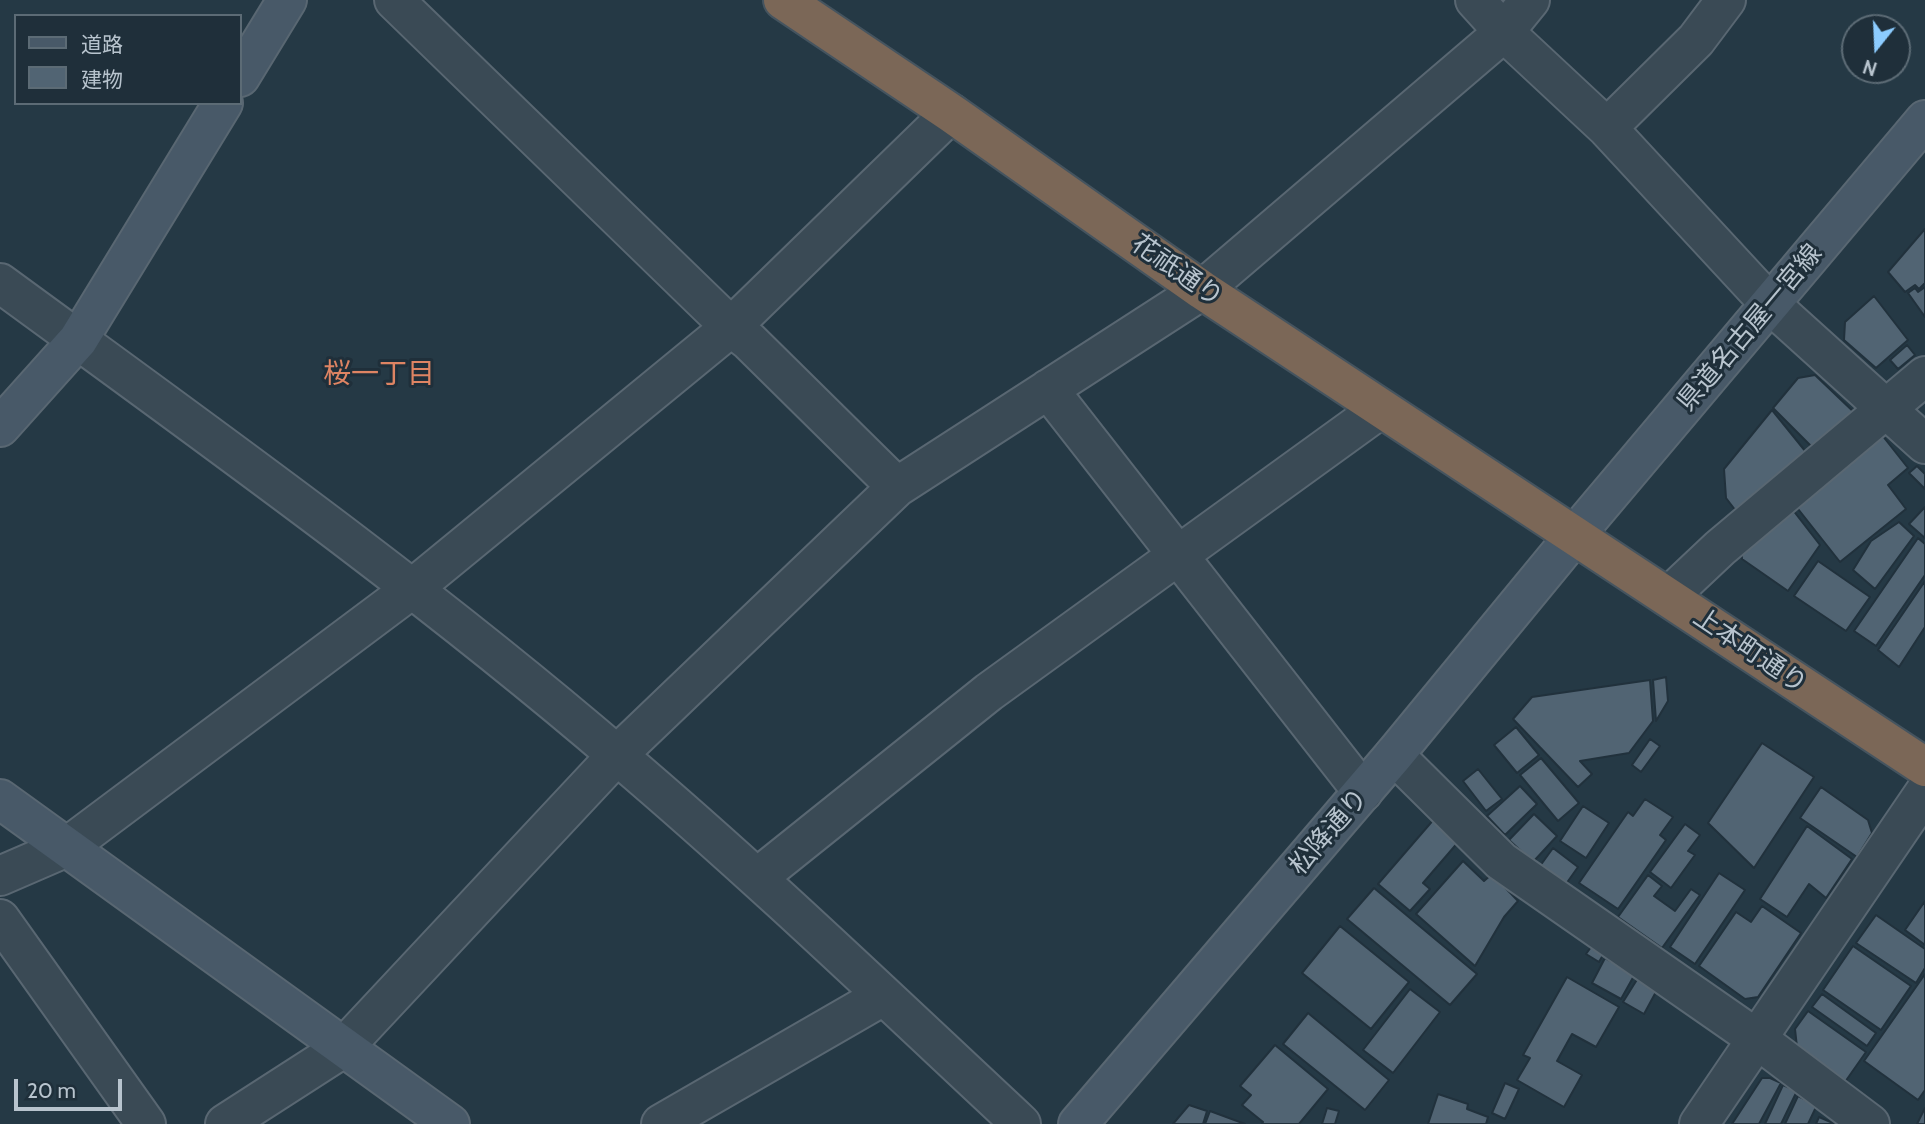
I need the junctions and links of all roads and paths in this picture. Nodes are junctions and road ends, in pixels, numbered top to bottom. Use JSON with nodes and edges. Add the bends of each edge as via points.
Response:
{"nodes":[{"id":1,"x":287,"y":0,"type":"edge"},
{"id":2,"x":394,"y":0,"type":"edge"},
{"id":3,"x":783,"y":0,"type":"edge"},
{"id":4,"x":1475,"y":0,"type":"edge"},
{"id":5,"x":1530,"y":0,"type":"edge"},
{"id":6,"x":1726,"y":0,"type":"edge"},
{"id":7,"x":1504,"y":32,"type":"junction"},
{"id":8,"x":242,"y":74,"type":"edge"},
{"id":9,"x":222,"y":105,"type":"edge"},
{"id":10,"x":951,"y":113,"type":"junction"},
{"id":11,"x":1925,"y":120,"type":"edge"},
{"id":12,"x":1607,"y":128,"type":"junction"},
{"id":13,"x":0,"y":283,"type":"edge"},
{"id":14,"x":1202,"y":289,"type":"junction"},
{"id":15,"x":1770,"y":304,"type":"junction"},
{"id":16,"x":731,"y":327,"type":"junction"},
{"id":17,"x":78,"y":340,"type":"junction"},
{"id":18,"x":1925,"y":376,"type":"edge"},
{"id":19,"x":1048,"y":389,"type":"junction"},
{"id":20,"x":1380,"y":408,"type":"junction"},
{"id":21,"x":1885,"y":408,"type":"junction"},
{"id":22,"x":0,"y":428,"type":"edge"},
{"id":23,"x":1925,"y":444,"type":"edge"},
{"id":24,"x":897,"y":487,"type":"junction"},
{"id":25,"x":1575,"y":536,"type":"junction"},
{"id":26,"x":1178,"y":555,"type":"junction"},
{"id":27,"x":413,"y":589,"type":"junction"},
{"id":28,"x":1668,"y":597,"type":"junction"},
{"id":29,"x":617,"y":755,"type":"junction"},
{"id":30,"x":1394,"y":755,"type":"junction"},
{"id":31,"x":1925,"y":767,"type":"edge"},
{"id":32,"x":1363,"y":792,"type":"junction"},
{"id":33,"x":1925,"y":792,"type":"edge"},
{"id":34,"x":0,"y":799,"type":"edge"},
{"id":35,"x":66,"y":847,"type":"junction"},
{"id":36,"x":0,"y":876,"type":"edge"},
{"id":37,"x":757,"y":878,"type":"junction"},
{"id":38,"x":0,"y":919,"type":"edge"},
{"id":39,"x":883,"y":996,"type":"junction"},
{"id":40,"x":1757,"y":1039,"type":"junction"},
{"id":41,"x":343,"y":1048,"type":"junction"},
{"id":42,"x":146,"y":1124,"type":"edge"},
{"id":43,"x":225,"y":1124,"type":"edge"},
{"id":44,"x":450,"y":1124,"type":"edge"},
{"id":45,"x":661,"y":1124,"type":"edge"},
{"id":46,"x":1021,"y":1124,"type":"edge"},
{"id":47,"x":1078,"y":1124,"type":"edge"},
{"id":48,"x":1699,"y":1124,"type":"edge"},
{"id":49,"x":1870,"y":1124,"type":"edge"}],
"edges":[{"from":1,"to":8,"type":"street"},
{"from":2,"to":16,"type":"street"},
{"from":3,"to":10,"type":"highway","name":"花祇通り"},
{"from":4,"to":7,"type":"street"},
{"from":5,"to":7,"type":"street"},
{"from":6,"to":12,"type":"street","via":[[1696,40]]},
{"from":7,"to":12,"type":"street"},
{"from":7,"to":14,"type":"street"},
{"from":9,"to":17,"type":"street"},
{"from":10,"to":14,"type":"highway","name":"花祇通り"},
{"from":10,"to":16,"type":"street"},
{"from":11,"to":15,"type":"street","name":"県道名古屋一宮線"},
{"from":12,"to":15,"type":"street"},
{"from":13,"to":17,"type":"street"},
{"from":14,"to":19,"type":"street"},
{"from":14,"to":20,"type":"highway","name":"花祇通り"},
{"from":15,"to":21,"type":"street"},
{"from":15,"to":25,"type":"street","name":"県道名古屋一宮線"},
{"from":16,"to":24,"type":"street"},
{"from":16,"to":27,"type":"street"},
{"from":17,"to":22,"type":"street"},
{"from":17,"to":27,"type":"street"},
{"from":18,"to":21,"type":"street"},
{"from":19,"to":24,"type":"street"},
{"from":19,"to":26,"type":"street"},
{"from":20,"to":25,"type":"highway","name":"花祇通り"},
{"from":20,"to":26,"type":"street"},
{"from":21,"to":23,"type":"street"},
{"from":21,"to":28,"type":"street"},
{"from":24,"to":29,"type":"street"},
{"from":25,"to":28,"type":"highway","name":"上本町通り"},
{"from":25,"to":30,"type":"street","name":"松降通り"},
{"from":26,"to":32,"type":"street"},
{"from":26,"to":37,"type":"street","via":[[989,692]]},
{"from":27,"to":29,"type":"street"},
{"from":27,"to":35,"type":"street"},
{"from":28,"to":31,"type":"highway","name":"上本町通り"},
{"from":29,"to":37,"type":"street"},
{"from":29,"to":41,"type":"street"},
{"from":30,"to":32,"type":"street","name":"松降通り"},
{"from":30,"to":40,"type":"street","via":[[1502,861]]},
{"from":32,"to":47,"type":"street","name":"松降通り"},
{"from":33,"to":40,"type":"street"},
{"from":34,"to":35,"type":"street"},
{"from":35,"to":36,"type":"street"},
{"from":35,"to":41,"type":"street"},
{"from":37,"to":39,"type":"street"},
{"from":38,"to":42,"type":"street"},
{"from":39,"to":45,"type":"street"},
{"from":39,"to":46,"type":"street"},
{"from":40,"to":48,"type":"street"},
{"from":40,"to":49,"type":"street"},
{"from":41,"to":43,"type":"street"},
{"from":41,"to":44,"type":"street"}]}
